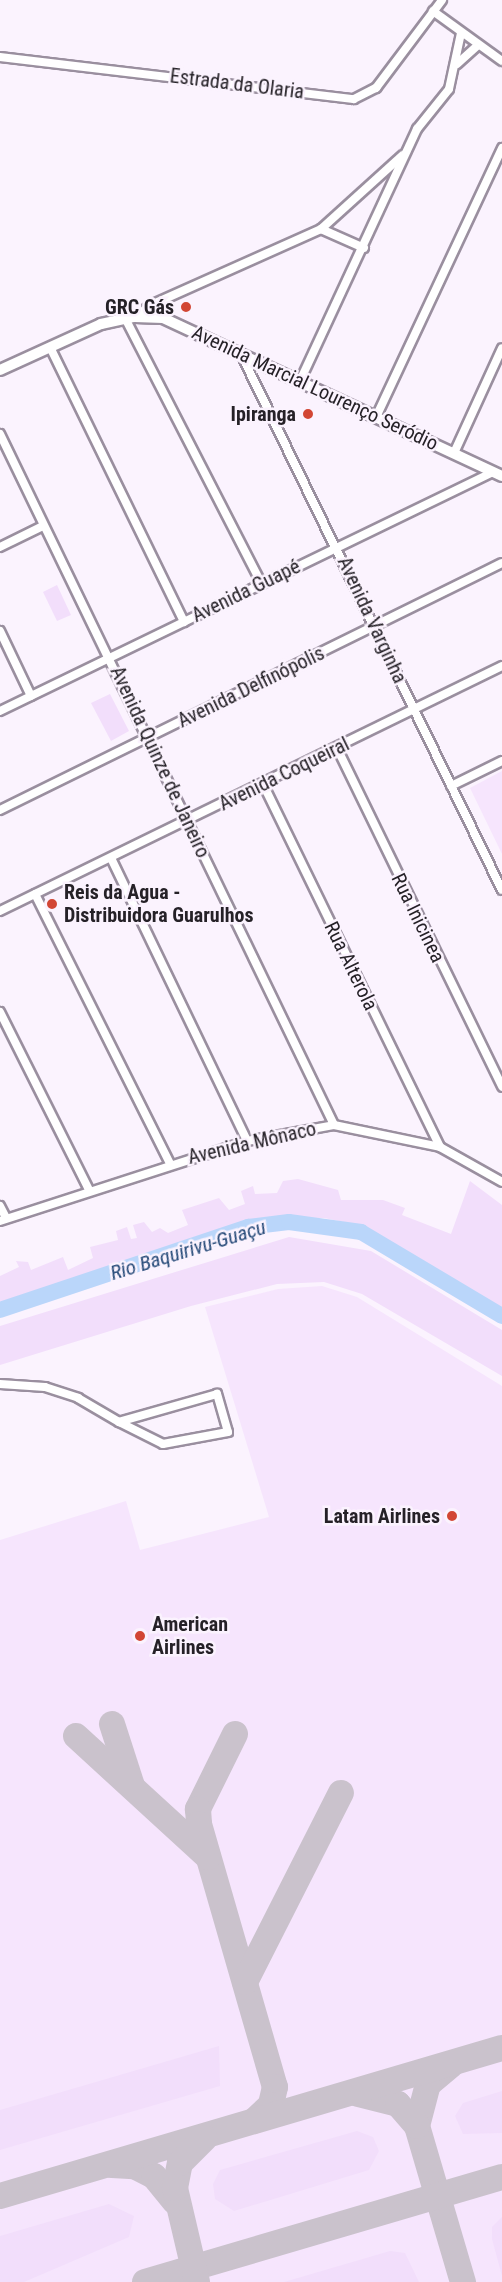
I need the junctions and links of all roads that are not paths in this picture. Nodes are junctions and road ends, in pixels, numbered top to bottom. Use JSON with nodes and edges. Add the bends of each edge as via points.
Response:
{"nodes":[{"id":1,"x":442,"y":0,"type":"edge"},
{"id":2,"x":433,"y":11,"type":"junction"},
{"id":3,"x":461,"y":33,"type":"junction"},
{"id":4,"x":478,"y":45,"type":"junction"},
{"id":5,"x":0,"y":57,"type":"edge"},
{"id":6,"x":502,"y":61,"type":"edge"},
{"id":7,"x":457,"y":64,"type":"junction"},
{"id":8,"x":502,"y":148,"type":"edge"},
{"id":9,"x":405,"y":153,"type":"junction"},
{"id":10,"x":321,"y":229,"type":"junction"},
{"id":11,"x":364,"y":248,"type":"junction"},
{"id":12,"x":130,"y":318,"type":"junction"},
{"id":13,"x":50,"y":347,"type":"junction"},
{"id":14,"x":502,"y":348,"type":"edge"},
{"id":15,"x":240,"y":352,"type":"junction"},
{"id":16,"x":0,"y":370,"type":"edge"},
{"id":17,"x":300,"y":381,"type":"junction"},
{"id":18,"x":377,"y":415,"type":"junction"},
{"id":19,"x":0,"y":434,"type":"edge"},
{"id":20,"x":454,"y":453,"type":"junction"},
{"id":21,"x":497,"y":474,"type":"edge"},
{"id":22,"x":43,"y":526,"type":"junction"},
{"id":23,"x":0,"y":547,"type":"edge"},
{"id":24,"x":337,"y":547,"type":"junction"},
{"id":25,"x":502,"y":563,"type":"edge"},
{"id":26,"x":261,"y":583,"type":"junction"},
{"id":27,"x":184,"y":622,"type":"junction"},
{"id":28,"x":375,"y":626,"type":"junction"},
{"id":29,"x":0,"y":631,"type":"edge"},
{"id":30,"x":112,"y":657,"type":"junction"},
{"id":31,"x":502,"y":666,"type":"edge"},
{"id":32,"x":31,"y":696,"type":"junction"},
{"id":33,"x":414,"y":710,"type":"junction"},
{"id":34,"x":0,"y":711,"type":"edge"},
{"id":35,"x":148,"y":737,"type":"junction"},
{"id":36,"x":337,"y":748,"type":"junction"},
{"id":37,"x":502,"y":761,"type":"edge"},
{"id":38,"x":263,"y":784,"type":"junction"},
{"id":39,"x":451,"y":786,"type":"junction"},
{"id":40,"x":0,"y":810,"type":"edge"},
{"id":41,"x":187,"y":822,"type":"junction"},
{"id":42,"x":111,"y":858,"type":"junction"},
{"id":43,"x":502,"y":890,"type":"edge"},
{"id":44,"x":35,"y":894,"type":"junction"},
{"id":45,"x":0,"y":911,"type":"edge"},
{"id":46,"x":0,"y":1012,"type":"edge"},
{"id":47,"x":502,"y":1087,"type":"edge"},
{"id":48,"x":334,"y":1125,"type":"junction"},
{"id":49,"x":247,"y":1141,"type":"junction"},
{"id":50,"x":440,"y":1147,"type":"junction"},
{"id":51,"x":170,"y":1164,"type":"junction"},
{"id":52,"x":502,"y":1182,"type":"edge"},
{"id":53,"x":89,"y":1190,"type":"junction"},
{"id":54,"x":0,"y":1206,"type":"edge"},
{"id":55,"x":3,"y":1220,"type":"edge"},
{"id":56,"x":0,"y":1384,"type":"edge"},
{"id":57,"x":119,"y":1422,"type":"junction"}],
"edges":[{"from":1,"to":2,"type":"street","name":"Estrada da Olaria"},
{"from":2,"to":3,"type":"street"},
{"from":2,"to":5,"type":"street","name":"Estrada da Olaria","via":[[376,88],[354,99]]},
{"from":3,"to":4,"type":"street"},
{"from":3,"to":7,"type":"street"},
{"from":4,"to":6,"type":"street"},
{"from":4,"to":7,"type":"street"},
{"from":7,"to":9,"type":"street","via":[[449,89]]},
{"from":8,"to":18,"type":"street"},
{"from":9,"to":10,"type":"street"},
{"from":9,"to":11,"type":"street"},
{"from":10,"to":11,"type":"street"},
{"from":10,"to":12,"type":"street"},
{"from":11,"to":17,"type":"street"},
{"from":12,"to":13,"type":"main road"},
{"from":12,"to":15,"type":"main road","name":"Avenida Marcial Lourenço Seródio","via":[[163,318]]},
{"from":12,"to":26,"type":"street"},
{"from":13,"to":16,"type":"main road"},
{"from":13,"to":27,"type":"street"},
{"from":14,"to":20,"type":"street"},
{"from":15,"to":17,"type":"main road","name":"Avenida Marcial Lourenço Seródio"},
{"from":15,"to":24,"type":"street","name":"Avenida Varginha"},
{"from":17,"to":18,"type":"main road","name":"Avenida Marcial Lourenço Seródio"},
{"from":18,"to":20,"type":"main road","name":"Avenida Marcial Lourenço Seródio"},
{"from":19,"to":22,"type":"street","name":"Avenida Quinze de Janeiro"},
{"from":20,"to":21,"type":"main road","name":"Avenida Marcial Lourenço Seródio"},
{"from":21,"to":24,"type":"street","name":"Avenida Guapé"},
{"from":22,"to":23,"type":"street"},
{"from":22,"to":30,"type":"street","name":"Avenida Quinze de Janeiro"},
{"from":24,"to":26,"type":"street","name":"Avenida Guapé"},
{"from":24,"to":28,"type":"street","name":"Avenida Varginha"},
{"from":25,"to":28,"type":"street","name":"Avenida Delfinópolis"},
{"from":26,"to":27,"type":"street","name":"Avenida Guapé"},
{"from":27,"to":30,"type":"street","name":"Avenida Guapé"},
{"from":28,"to":33,"type":"street","name":"Avenida Varginha"},
{"from":28,"to":35,"type":"street","name":"Avenida Delfinópolis"},
{"from":29,"to":32,"type":"street"},
{"from":30,"to":32,"type":"street","name":"Avenida Guapé"},
{"from":30,"to":35,"type":"street","name":"Avenida Quinze de Janeiro"},
{"from":31,"to":33,"type":"street","name":"Avenida Coqueiral"},
{"from":32,"to":34,"type":"street","name":"Avenida Guapé"},
{"from":33,"to":36,"type":"street","name":"Avenida Coqueiral"},
{"from":33,"to":39,"type":"street","name":"Avenida Varginha"},
{"from":35,"to":40,"type":"street","name":"Avenida Delfinópolis"},
{"from":35,"to":41,"type":"street","name":"Avenida Quinze de Janeiro"},
{"from":36,"to":38,"type":"street","name":"Avenida Coqueiral"},
{"from":36,"to":47,"type":"street","name":"Rua Inicinea"},
{"from":37,"to":39,"type":"street"},
{"from":38,"to":41,"type":"street","name":"Avenida Coqueiral"},
{"from":38,"to":50,"type":"street","name":"Rua Alterola"},
{"from":39,"to":43,"type":"street","name":"Avenida Varginha"},
{"from":41,"to":42,"type":"street","name":"Avenida Coqueiral"},
{"from":41,"to":48,"type":"street","name":"Avenida Quinze de Janeiro"},
{"from":42,"to":44,"type":"street","name":"Avenida Coqueiral"},
{"from":42,"to":49,"type":"street"},
{"from":44,"to":45,"type":"street","name":"Avenida Coqueiral"},
{"from":44,"to":51,"type":"street"},
{"from":46,"to":53,"type":"street"},
{"from":48,"to":49,"type":"street","name":"Avenida Mônaco"},
{"from":48,"to":50,"type":"street","name":"Avenida Mônaco"},
{"from":49,"to":51,"type":"street","name":"Avenida Mônaco"},
{"from":50,"to":52,"type":"street","name":"Avenida Mônaco"},
{"from":51,"to":53,"type":"street","name":"Avenida Mônaco"},
{"from":53,"to":55,"type":"street","name":"Avenida Mônaco"},
{"from":54,"to":55,"type":"street"},
{"from":56,"to":57,"type":"street","via":[[45,1387]]},
{"from":57,"to":57,"type":"street","via":[[164,1444],[228,1432],[217,1394]]}]}
